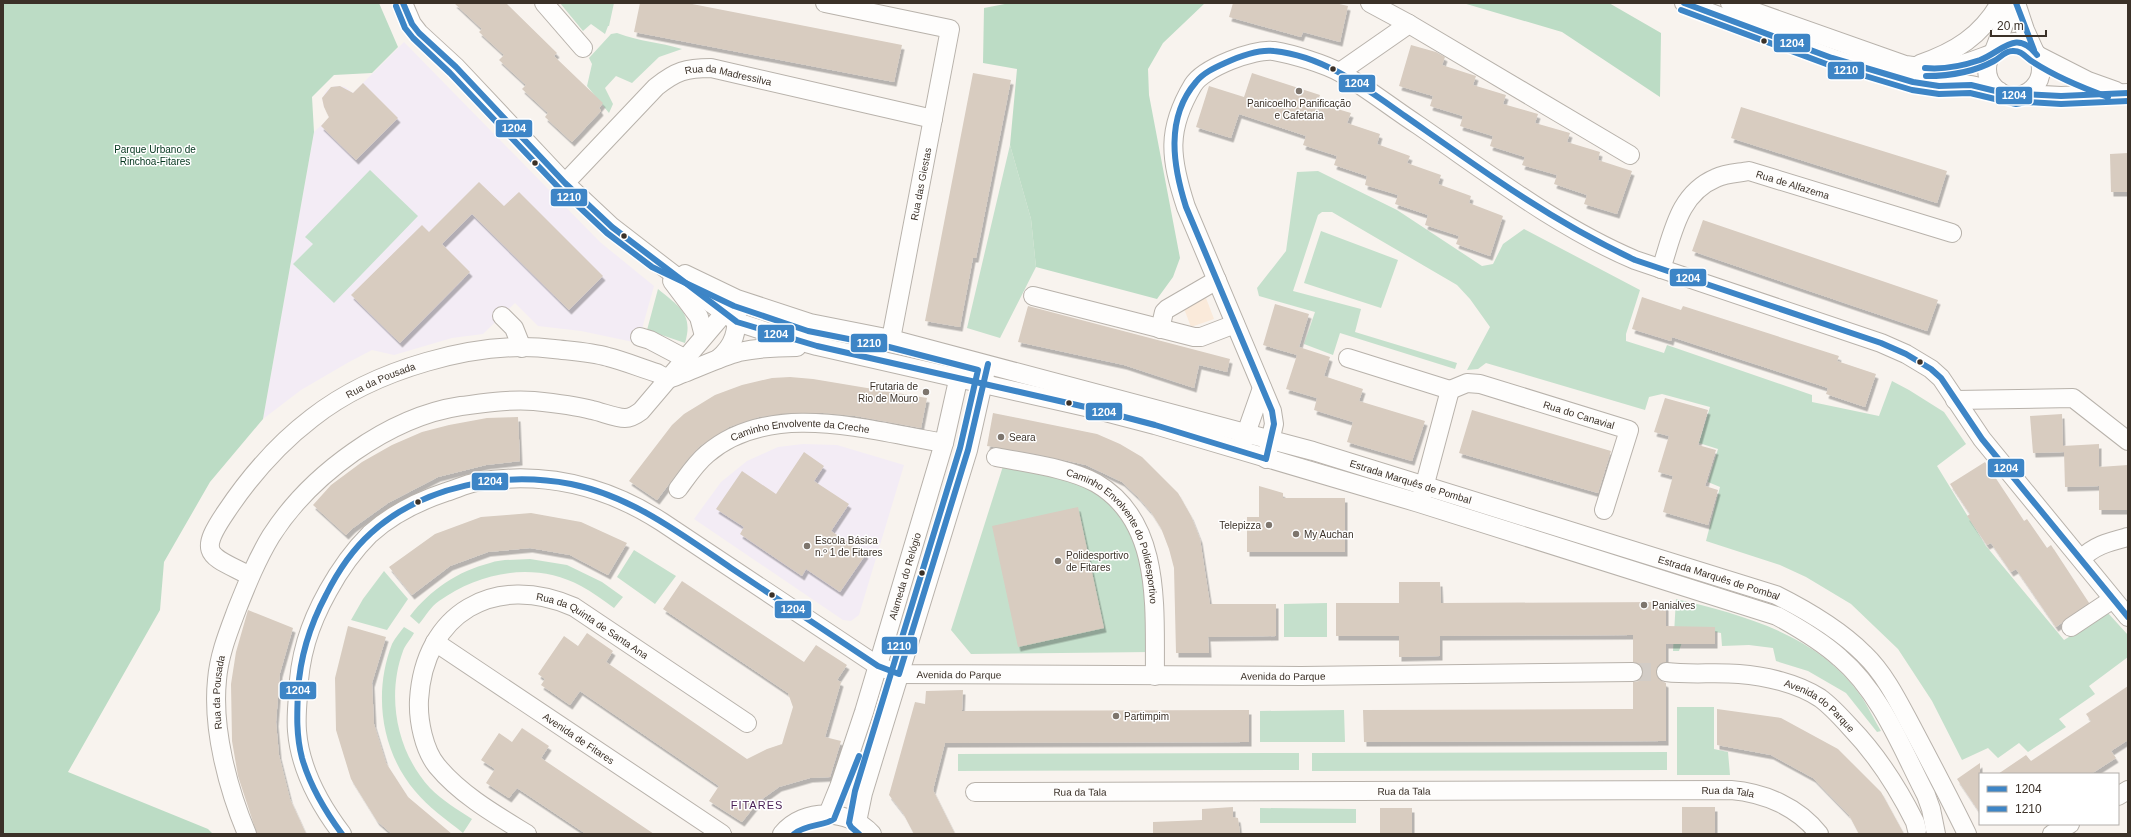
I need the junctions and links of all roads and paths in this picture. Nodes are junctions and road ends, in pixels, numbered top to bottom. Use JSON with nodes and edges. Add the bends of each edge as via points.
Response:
{"nodes":[{"id":1,"x":403,"y":3,"type":"edge"},
{"id":2,"x":544,"y":3,"type":"edge"},
{"id":3,"x":825,"y":3,"type":"edge"},
{"id":4,"x":1370,"y":3,"type":"edge"},
{"id":5,"x":1684,"y":3,"type":"edge"},
{"id":6,"x":1730,"y":3,"type":"edge"},
{"id":7,"x":2000,"y":3,"type":"edge"},
{"id":8,"x":2012,"y":3,"type":"edge"},
{"id":9,"x":2016,"y":3,"type":"edge"},
{"id":10,"x":1409,"y":24,"type":"junction"},
{"id":11,"x":583,"y":48,"type":"dead end"},
{"id":12,"x":1992,"y":53,"type":"junction"},
{"id":13,"x":2035,"y":53,"type":"junction"},
{"id":14,"x":1914,"y":66,"type":"junction"},
{"id":15,"x":1340,"y":72,"type":"junction"},
{"id":16,"x":1998,"y":91,"type":"junction"},
{"id":17,"x":2125,"y":93,"type":"edge"},
{"id":18,"x":2024,"y":94,"type":"junction"},
{"id":19,"x":933,"y":119,"type":"junction"},
{"id":20,"x":1630,"y":155,"type":"dead end"},
{"id":21,"x":565,"y":183,"type":"junction"},
{"id":22,"x":1952,"y":234,"type":"dead end"},
{"id":23,"x":656,"y":260,"type":"junction"},
{"id":24,"x":1661,"y":269,"type":"junction"},
{"id":25,"x":1217,"y":280,"type":"junction"},
{"id":26,"x":1033,"y":296,"type":"dead end"},
{"id":27,"x":737,"y":299,"type":"junction"},
{"id":28,"x":502,"y":316,"type":"dead end"},
{"id":29,"x":730,"y":317,"type":"junction"},
{"id":30,"x":1235,"y":324,"type":"junction"},
{"id":31,"x":1160,"y":329,"type":"junction"},
{"id":32,"x":704,"y":336,"type":"junction"},
{"id":33,"x":640,"y":337,"type":"dead end"},
{"id":34,"x":892,"y":339,"type":"junction"},
{"id":35,"x":817,"y":346,"type":"junction"},
{"id":36,"x":522,"y":348,"type":"junction"},
{"id":37,"x":963,"y":358,"type":"junction"},
{"id":38,"x":1348,"y":358,"type":"dead end"},
{"id":39,"x":686,"y":359,"type":"junction"},
{"id":40,"x":716,"y":361,"type":"junction"},
{"id":41,"x":988,"y":364,"type":"junction"},
{"id":42,"x":671,"y":378,"type":"junction"},
{"id":43,"x":959,"y":378,"type":"junction"},
{"id":44,"x":982,"y":385,"type":"junction"},
{"id":45,"x":1262,"y":388,"type":"junction"},
{"id":46,"x":1450,"y":390,"type":"junction"},
{"id":47,"x":1955,"y":400,"type":"junction"},
{"id":48,"x":1246,"y":432,"type":"junction"},
{"id":49,"x":1272,"y":439,"type":"junction"},
{"id":50,"x":2128,"y":440,"type":"edge"},
{"id":51,"x":944,"y":443,"type":"junction"},
{"id":52,"x":1241,"y":451,"type":"junction"},
{"id":53,"x":996,"y":457,"type":"dead end"},
{"id":54,"x":1266,"y":459,"type":"junction"},
{"id":55,"x":1425,"y":484,"type":"junction"},
{"id":56,"x":678,"y":489,"type":"dead end"},
{"id":57,"x":1419,"y":504,"type":"junction"},
{"id":58,"x":1604,"y":510,"type":"dead end"},
{"id":59,"x":2128,"y":537,"type":"edge"},
{"id":60,"x":2081,"y":559,"type":"junction"},
{"id":61,"x":250,"y":576,"type":"junction"},
{"id":62,"x":2113,"y":599,"type":"junction"},
{"id":63,"x":2128,"y":617,"type":"edge"},
{"id":64,"x":2071,"y":627,"type":"dead end"},
{"id":65,"x":435,"y":642,"type":"junction"},
{"id":66,"x":878,"y":666,"type":"junction"},
{"id":67,"x":1633,"y":672,"type":"tunnel mouth"},
{"id":68,"x":1666,"y":672,"type":"tunnel mouth"},
{"id":69,"x":899,"y":674,"type":"junction"},
{"id":70,"x":1155,"y":676,"type":"junction"},
{"id":71,"x":747,"y":723,"type":"dead end"},
{"id":72,"x":2128,"y":790,"type":"edge"},
{"id":73,"x":975,"y":792,"type":"dead end"},
{"id":74,"x":2119,"y":795,"type":"edge"},
{"id":75,"x":828,"y":814,"type":"junction"},
{"id":76,"x":857,"y":822,"type":"junction"},
{"id":77,"x":2068,"y":825,"type":"edge"},
{"id":78,"x":1917,"y":830,"type":"dead end"},
{"id":79,"x":247,"y":834,"type":"edge"},
{"id":80,"x":342,"y":834,"type":"edge"},
{"id":81,"x":527,"y":834,"type":"edge"},
{"id":82,"x":722,"y":834,"type":"edge"},
{"id":83,"x":782,"y":834,"type":"edge"},
{"id":84,"x":872,"y":834,"type":"edge"},
{"id":85,"x":1819,"y":834,"type":"edge"},
{"id":86,"x":1936,"y":834,"type":"edge"},
{"id":87,"x":1967,"y":834,"type":"edge"},
{"id":88,"x":2052,"y":834,"type":"edge"}],
"edges":[{"from":1,"to":21,"type":"street","name":"Estrada Marquês de Pombal","via":[[419,33],[456,67]]},
{"from":2,"to":11,"type":"street"},
{"from":3,"to":19,"type":"street","name":"Rua das Giestas","via":[[950,29]]},
{"from":4,"to":10,"type":"street"},
{"from":5,"to":16,"type":"street","via":[[1832,58],[1895,78],[1927,85],[1971,85]]},
{"from":6,"to":14,"type":"street"},
{"from":7,"to":14,"type":"street","via":[[1971,39],[1942,56]]},
{"from":8,"to":12,"type":"street"},
{"from":9,"to":13,"type":"street","via":[[2024,30]]},
{"from":10,"to":15,"type":"street"},
{"from":10,"to":20,"type":"street"},
{"from":12,"to":13,"type":"street","via":[[2005,44],[2014,42]]},
{"from":12,"to":14,"type":"street","via":[[1964,65],[1947,68]]},
{"from":12,"to":16,"type":"street","via":[[1987,68],[1988,77]]},
{"from":13,"to":17,"type":"street","via":[[2088,81]]},
{"from":13,"to":18,"type":"street","via":[[2041,66],[2040,74],[2032,89]]},
{"from":15,"to":24,"type":"street","via":[[1522,196],[1599,245]]},
{"from":15,"to":25,"type":"street","via":[[1272,50],[1220,64],[1196,81],[1184,101],[1174,128],[1172,151],[1177,180]]},
{"from":16,"to":18,"type":"street","via":[[2011,95]]},
{"from":17,"to":18,"type":"street","via":[[2066,96]]},
{"from":19,"to":21,"type":"street","name":"Rua da Madressilva","via":[[711,68],[690,68],[671,74],[656,87]]},
{"from":19,"to":34,"type":"street","name":"Rua das Giestas"},
{"from":21,"to":23,"type":"street","name":"Estrada Marquês de Pombal","via":[[612,227]]},
{"from":22,"to":24,"type":"street","name":"Rua de Alfazema","via":[[1749,171],[1717,177],[1696,188],[1680,210]]},
{"from":23,"to":27,"type":"street","name":"Estrada Marquês de Pombal"},
{"from":23,"to":29,"type":"street","name":"Estrada Marquês de Pombal"},
{"from":23,"to":32,"type":"street","name":"Estrada Marquês de Pombal","via":[[699,317]]},
{"from":24,"to":47,"type":"street","via":[[1900,351],[1931,369],[1941,378]]},
{"from":25,"to":30,"type":"street"},
{"from":25,"to":31,"type":"street","via":[[1167,309]]},
{"from":26,"to":31,"type":"street"},
{"from":27,"to":29,"type":"street"},
{"from":27,"to":34,"type":"street","name":"Estrada Marquês de Pombal","via":[[810,323]]},
{"from":28,"to":36,"type":"street","via":[[514,328]]},
{"from":29,"to":32,"type":"street","name":"Rua da Pousada"},
{"from":29,"to":35,"type":"street","name":"Estrada Marquês de Pombal","via":[[774,334]]},
{"from":29,"to":40,"type":"street","name":"Rua da Pousada","via":[[734,341],[728,351]]},
{"from":30,"to":31,"type":"street","via":[[1201,337]]},
{"from":30,"to":45,"type":"street"},
{"from":32,"to":39,"type":"street","name":"Rua da Pousada"},
{"from":33,"to":39,"type":"street"},
{"from":34,"to":37,"type":"street","name":"Estrada Marquês de Pombal"},
{"from":35,"to":40,"type":"street","name":"Rua da Pousada","via":[[739,352]]},
{"from":35,"to":43,"type":"street","name":"Estrada Marquês de Pombal"},
{"from":36,"to":42,"type":"street","name":"Rua da Pousada","via":[[536,347],[608,356]]},
{"from":36,"to":61,"type":"street","name":"Rua da Pousada","via":[[491,349],[448,356],[406,368],[356,390],[313,417],[270,455],[249,479],[220,520],[211,538],[209,546],[212,555]]},
{"from":37,"to":41,"type":"street","name":"Estrada Marquês de Pombal"},
{"from":37,"to":43,"type":"street","name":"Alameda do Relógio"},
{"from":38,"to":46,"type":"street"},
{"from":39,"to":42,"type":"street","name":"Rua da Pousada"},
{"from":40,"to":42,"type":"street","name":"Rua da Pousada"},
{"from":41,"to":44,"type":"street"},
{"from":41,"to":48,"type":"street","name":"Estrada Marquês de Pombal"},
{"from":42,"to":61,"type":"street","name":"Rua da Pousada","via":[[642,412],[626,419],[564,404],[513,400],[459,406],[395,428],[339,463],[309,490],[272,535]]},
{"from":43,"to":44,"type":"street","name":"Estrada Marquês de Pombal"},
{"from":43,"to":51,"type":"street","name":"Alameda do Relógio"},
{"from":44,"to":52,"type":"street","name":"Estrada Marquês de Pombal","via":[[1090,408]]},
{"from":44,"to":69,"type":"street","via":[[968,450]]},
{"from":45,"to":48,"type":"street"},
{"from":45,"to":49,"type":"street","via":[[1272,411]]},
{"from":46,"to":55,"type":"street"},
{"from":46,"to":58,"type":"street","name":"Rua do Canavial","via":[[1467,383],[1480,384],[1629,430]]},
{"from":47,"to":50,"type":"street","via":[[2074,398]]},
{"from":47,"to":60,"type":"street","via":[[1982,439]]},
{"from":48,"to":49,"type":"street","name":"Estrada Marquês de Pombal"},
{"from":48,"to":52,"type":"street"},
{"from":49,"to":54,"type":"street"},
{"from":49,"to":55,"type":"street","name":"Estrada Marquês de Pombal"},
{"from":51,"to":56,"type":"street","name":"Caminho Envolvente da Creche","via":[[831,424],[787,422],[742,433],[723,442],[702,459]]},
{"from":51,"to":66,"type":"street","name":"Alameda do Relógio"},
{"from":52,"to":54,"type":"street","name":"Estrada Marquês de Pombal"},
{"from":53,"to":70,"type":"street","name":"Caminho Envolvente do Polidesportivo","via":[[1067,472],[1095,483],[1118,501],[1133,519],[1148,555],[1154,594]]},
{"from":54,"to":57,"type":"street","name":"Estrada Marquês de Pombal"},
{"from":55,"to":57,"type":"street"},
{"from":55,"to":87,"type":"street","name":"Estrada Marquês de Pombal","via":[[1514,515],[1761,590],[1808,611],[1844,636],[1865,655],[1883,677],[1903,710]]},
{"from":57,"to":86,"type":"street","name":"Estrada Marquês de Pombal","via":[[1776,616],[1813,637],[1842,659],[1873,696],[1926,795]]},
{"from":59,"to":60,"type":"street","via":[[2101,544]]},
{"from":60,"to":62,"type":"street"},
{"from":61,"to":79,"type":"street","name":"Rua da Pousada","via":[[220,655],[216,688],[220,740],[227,774]]},
{"from":62,"to":63,"type":"street"},
{"from":62,"to":64,"type":"street"},
{"from":65,"to":71,"type":"street","name":"Rua da Quinta de Santa Ana","via":[[452,621],[477,604],[508,594],[540,595],[574,607]]},
{"from":65,"to":81,"type":"street","name":"Rua da Quinta de Santa Ana","via":[[420,681],[419,694],[420,725],[429,752],[437,766],[457,786]]},
{"from":65,"to":82,"type":"street","name":"Avenida de Fitares"},
{"from":66,"to":69,"type":"street","name":"Avenida do Parque"},
{"from":66,"to":75,"type":"street","name":"Alameda do Relógio"},
{"from":66,"to":80,"type":"street","name":"Avenida do Parque","via":[[657,519],[625,501],[576,484],[523,478],[476,483],[426,499],[388,520],[370,534],[338,573],[311,622],[298,679],[297,732],[304,763],[315,791]]},
{"from":67,"to":70,"type":"street","name":"Avenida do Parque"},
{"from":68,"to":78,"type":"street","name":"Avenida do Parque","via":[[1739,674],[1773,680],[1800,688],[1820,698],[1838,713],[1890,774]]},
{"from":69,"to":70,"type":"street","name":"Avenida do Parque"},
{"from":69,"to":76,"type":"street","via":[[863,793]]},
{"from":72,"to":74,"type":"street"},
{"from":73,"to":85,"type":"street","name":"Rua da Tala","via":[[1731,790],[1768,796],[1800,816]]},
{"from":75,"to":76,"type":"street","via":[[843,816]]},
{"from":75,"to":83,"type":"street","via":[[811,816],[796,822]]},
{"from":76,"to":84,"type":"street"},
{"from":77,"to":88,"type":"street"}]}
